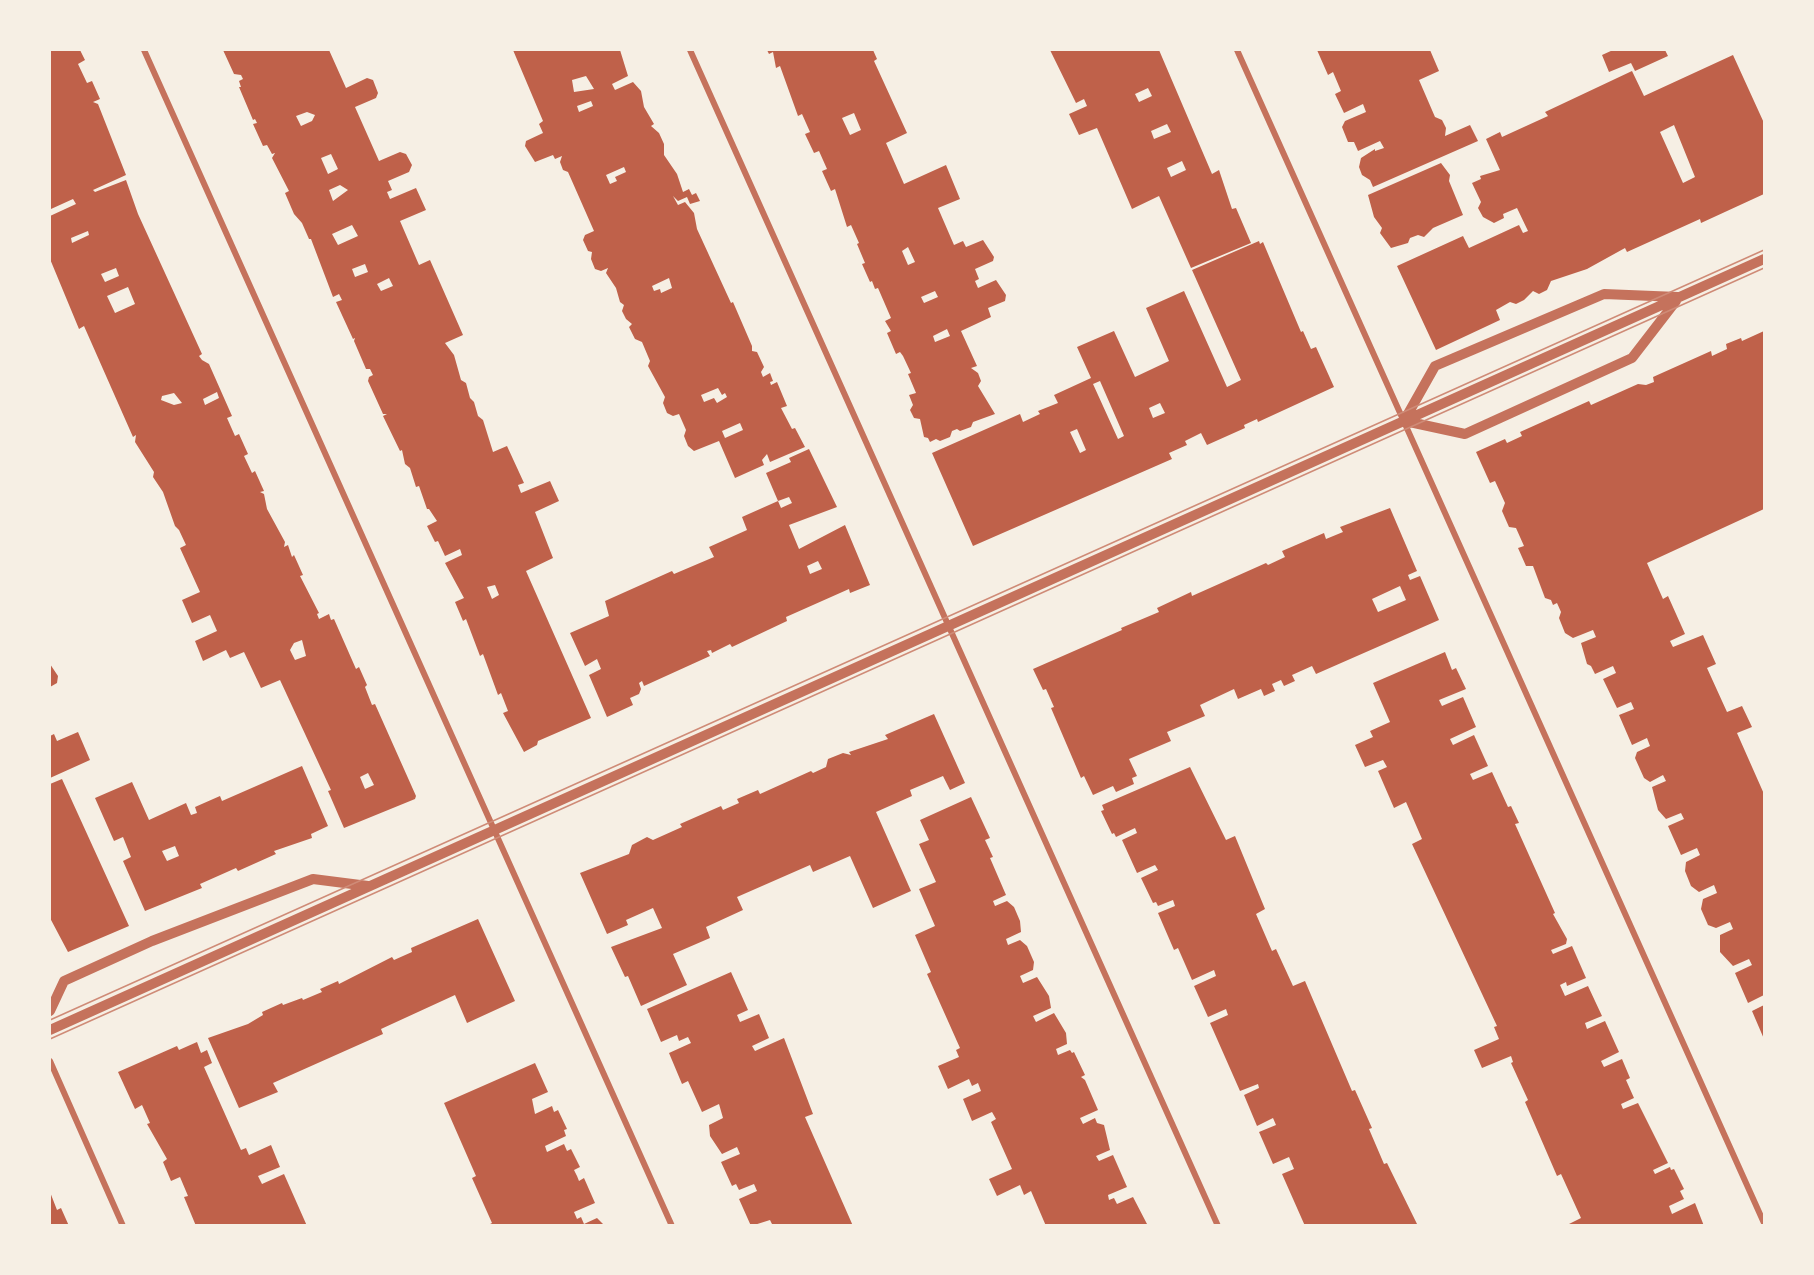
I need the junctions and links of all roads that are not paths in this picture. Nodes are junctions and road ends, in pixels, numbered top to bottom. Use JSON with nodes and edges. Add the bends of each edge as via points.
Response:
{"nodes":[{"id":1,"x":144,"y":50,"type":"edge"},
{"id":2,"x":690,"y":50,"type":"edge"},
{"id":3,"x":1237,"y":50,"type":"edge"},
{"id":4,"x":1764,"y":259,"type":"edge"},
{"id":5,"x":1680,"y":297,"type":"junction"},
{"id":6,"x":1404,"y":421,"type":"junction"},
{"id":7,"x":948,"y":626,"type":"junction"},
{"id":8,"x":495,"y":829,"type":"junction"},
{"id":9,"x":369,"y":886,"type":"junction"},
{"id":10,"x":50,"y":1011,"type":"edge"},
{"id":11,"x":50,"y":1030,"type":"edge"},
{"id":12,"x":50,"y":1061,"type":"edge"},
{"id":13,"x":1764,"y":1223,"type":"edge"},
{"id":14,"x":123,"y":1226,"type":"edge"},
{"id":15,"x":672,"y":1226,"type":"edge"},
{"id":16,"x":1218,"y":1226,"type":"edge"}],
"edges":[{"from":1,"to":8,"type":"street"},
{"from":2,"to":7,"type":"street"},
{"from":3,"to":6,"type":"street"},
{"from":4,"to":5,"type":"street"},
{"from":5,"to":6,"type":"street"},
{"from":5,"to":6,"type":"street","via":[[1604,294],[1454,357],[1435,366]]},
{"from":5,"to":6,"type":"street","via":[[1632,358],[1546,398],[1465,434]]},
{"from":6,"to":7,"type":"street"},
{"from":6,"to":13,"type":"street"},
{"from":7,"to":8,"type":"street"},
{"from":7,"to":16,"type":"street"},
{"from":8,"to":9,"type":"street"},
{"from":8,"to":15,"type":"street"},
{"from":9,"to":10,"type":"street","via":[[313,879],[163,937],[64,981]]},
{"from":9,"to":11,"type":"street"},
{"from":12,"to":14,"type":"street"}]}
